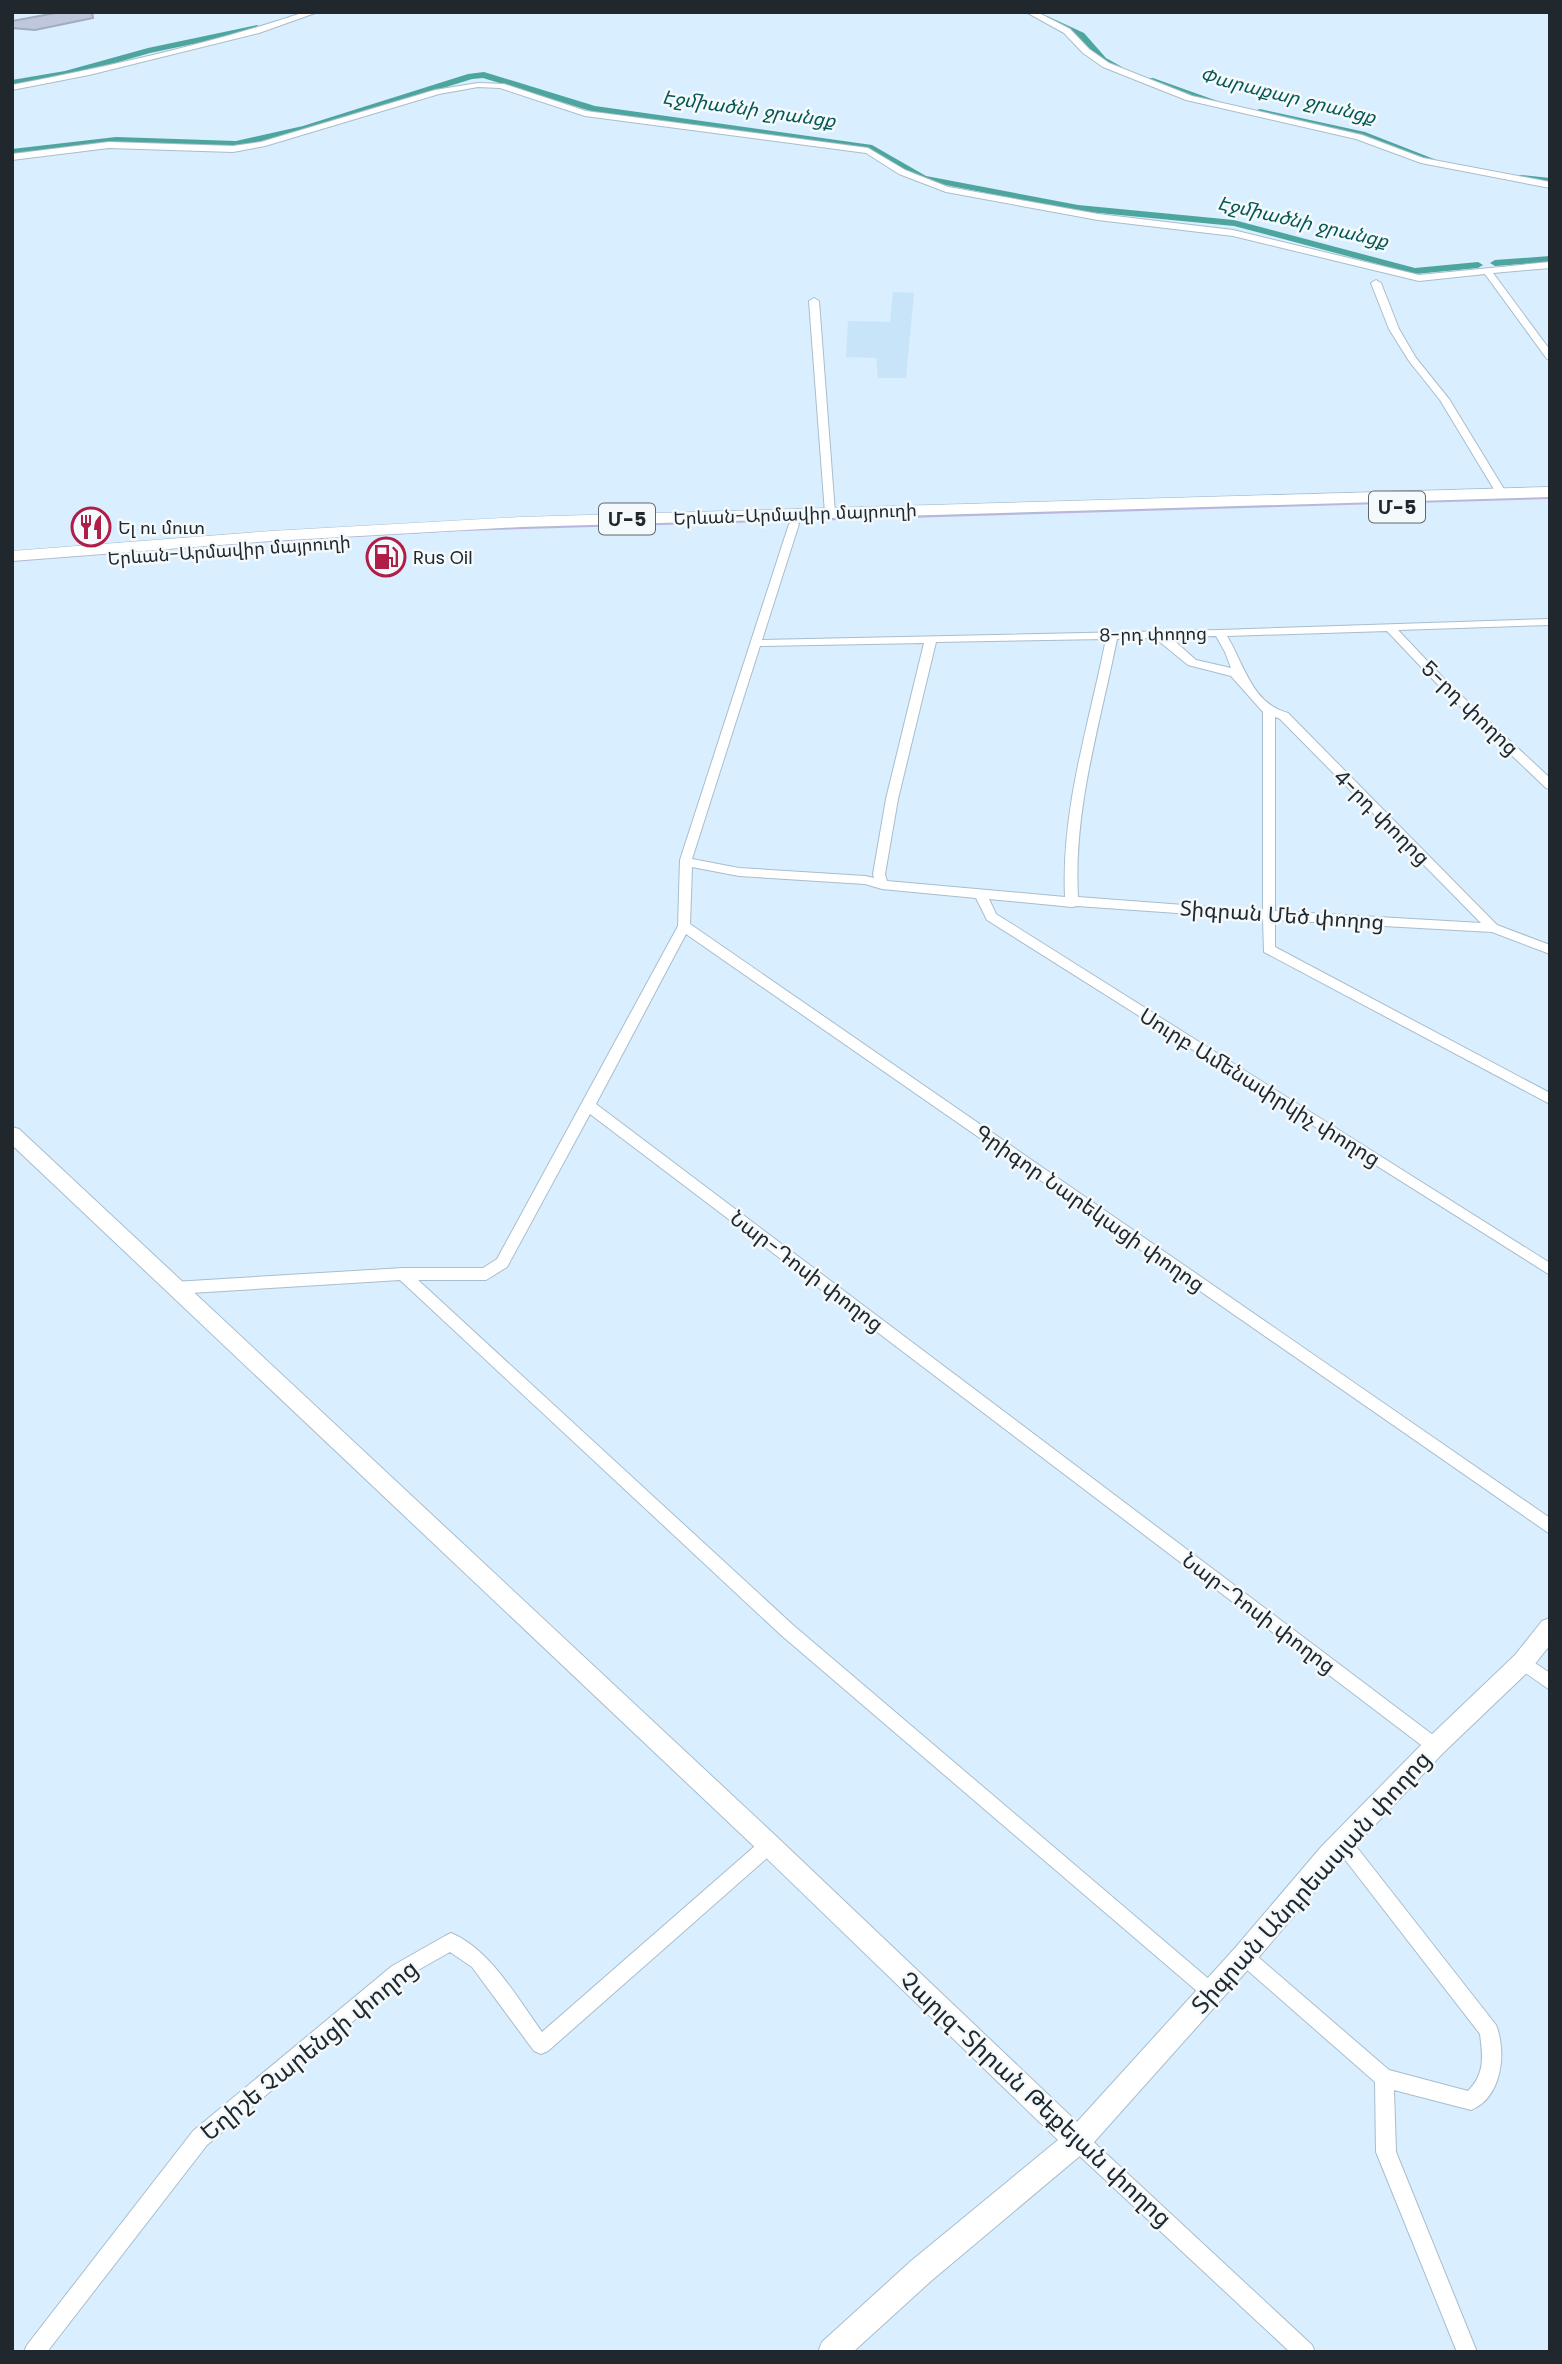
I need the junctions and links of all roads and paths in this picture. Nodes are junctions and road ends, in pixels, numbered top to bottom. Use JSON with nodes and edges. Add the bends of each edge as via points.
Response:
{"nodes":[{"id":1,"x":314,"y":12,"type":"edge"},
{"id":2,"x":1030,"y":12,"type":"edge"},
{"id":3,"x":12,"y":88,"type":"edge"},
{"id":4,"x":12,"y":157,"type":"edge"},
{"id":5,"x":1550,"y":185,"type":"edge"},
{"id":6,"x":1550,"y":265,"type":"edge"},
{"id":7,"x":1487,"y":271,"type":"junction"},
{"id":8,"x":1376,"y":283,"type":"dead end"},
{"id":9,"x":814,"y":301,"type":"dead end"},
{"id":10,"x":1550,"y":357,"type":"edge"},
{"id":11,"x":1550,"y":492,"type":"edge"},
{"id":12,"x":1502,"y":494,"type":"junction"},
{"id":13,"x":1550,"y":503,"type":"edge"},
{"id":14,"x":1244,"y":506,"type":"junction"},
{"id":15,"x":830,"y":513,"type":"junction"},
{"id":16,"x":794,"y":524,"type":"junction"},
{"id":17,"x":12,"y":556,"type":"edge"},
{"id":18,"x":12,"y":566,"type":"edge"},
{"id":19,"x":1550,"y":622,"type":"edge"},
{"id":20,"x":1391,"y":629,"type":"junction"},
{"id":21,"x":1219,"y":633,"type":"junction"},
{"id":22,"x":1155,"y":634,"type":"junction"},
{"id":23,"x":1112,"y":635,"type":"junction"},
{"id":24,"x":932,"y":639,"type":"junction"},
{"id":25,"x":757,"y":643,"type":"junction"},
{"id":26,"x":1240,"y":677,"type":"junction"},
{"id":27,"x":1269,"y":712,"type":"junction"},
{"id":28,"x":1550,"y":785,"type":"edge"},
{"id":29,"x":686,"y":861,"type":"junction"},
{"id":30,"x":882,"y":885,"type":"junction"},
{"id":31,"x":981,"y":895,"type":"junction"},
{"id":32,"x":1072,"y":903,"type":"junction"},
{"id":33,"x":1269,"y":915,"type":"junction"},
{"id":34,"x":684,"y":926,"type":"junction"},
{"id":35,"x":1493,"y":928,"type":"junction"},
{"id":36,"x":1550,"y":950,"type":"edge"},
{"id":37,"x":1550,"y":1099,"type":"edge"},
{"id":38,"x":587,"y":1105,"type":"junction"},
{"id":39,"x":12,"y":1133,"type":"edge"},
{"id":40,"x":1550,"y":1270,"type":"edge"},
{"id":41,"x":403,"y":1274,"type":"junction"},
{"id":42,"x":174,"y":1288,"type":"junction"},
{"id":43,"x":1550,"y":1527,"type":"edge"},
{"id":44,"x":1550,"y":1628,"type":"edge"},
{"id":45,"x":1523,"y":1662,"type":"junction"},
{"id":46,"x":1550,"y":1683,"type":"edge"},
{"id":47,"x":1435,"y":1746,"type":"junction"},
{"id":48,"x":1342,"y":1842,"type":"junction"},
{"id":49,"x":769,"y":1845,"type":"junction"},
{"id":50,"x":1244,"y":1956,"type":"junction"},
{"id":51,"x":1211,"y":1992,"type":"junction"},
{"id":52,"x":1384,"y":2078,"type":"junction"},
{"id":53,"x":1078,"y":2141,"type":"junction"},
{"id":54,"x":34,"y":2352,"type":"edge"},
{"id":55,"x":832,"y":2352,"type":"edge"},
{"id":56,"x":1305,"y":2352,"type":"edge"},
{"id":57,"x":1466,"y":2352,"type":"edge"}],
"edges":[{"from":1,"to":3,"type":"street","via":[[256,31]]},
{"from":2,"to":5,"type":"street","via":[[1067,31],[1106,65],[1189,98],[1359,137],[1421,160]]},
{"from":4,"to":7,"type":"street","via":[[108,145],[233,149],[438,92],[501,86],[585,113],[868,151],[902,172],[946,189],[1098,217],[1233,233],[1419,278]]},
{"from":6,"to":7,"type":"street"},
{"from":7,"to":10,"type":"street"},
{"from":8,"to":12,"type":"street","via":[[1412,359],[1444,399]]},
{"from":9,"to":15,"type":"street"},
{"from":11,"to":12,"type":"highway","number":"Մ-5"},
{"from":12,"to":14,"type":"highway","number":"Մ-5"},
{"from":13,"to":14,"type":"highway","number":"Մ-5"},
{"from":14,"to":15,"type":"highway","name":"Երևան-Արմավիր մայրուղի","number":"Մ-5"},
{"from":14,"to":16,"type":"highway","name":"Երևան-Արմավիր մայրուղի","number":"Մ-5"},
{"from":15,"to":17,"type":"highway","name":"Երևան-Արմավիր մայրուղի","number":"Մ-5","via":[[425,526]]},
{"from":16,"to":18,"type":"highway","name":"Երևան-Արմավիր մայրուղի","number":"Մ-5","via":[[425,536]]},
{"from":16,"to":25,"type":"street"},
{"from":19,"to":20,"type":"street","name":"8-րդ փողոց"},
{"from":20,"to":21,"type":"street","name":"8-րդ փողոց"},
{"from":20,"to":28,"type":"street","name":"5-րդ փողոց"},
{"from":21,"to":22,"type":"street","name":"8-րդ փողոց"},
{"from":21,"to":26,"type":"street","name":"4-րդ փողոց"},
{"from":22,"to":23,"type":"street","name":"8-րդ փողոց"},
{"from":22,"to":26,"type":"street","via":[[1187,660],[1232,670]]},
{"from":23,"to":24,"type":"street","name":"8-րդ փողոց"},
{"from":23,"to":32,"type":"street","via":[[1076,809]]},
{"from":24,"to":25,"type":"street","name":"8-րդ փողոց"},
{"from":24,"to":30,"type":"street","via":[[892,799],[879,874]]},
{"from":25,"to":29,"type":"street"},
{"from":26,"to":27,"type":"street","name":"4-րդ փողոց"},
{"from":27,"to":33,"type":"street"},
{"from":27,"to":35,"type":"street","name":"4-րդ փողոց","via":[[1284,716]]},
{"from":29,"to":30,"type":"street","name":"Տիգրան Մեծ փողոց","via":[[739,872]]},
{"from":29,"to":34,"type":"street"},
{"from":30,"to":31,"type":"street","name":"Տիգրան Մեծ փողոց"},
{"from":31,"to":32,"type":"street","name":"Տիգրան Մեծ փողոց"},
{"from":31,"to":40,"type":"street","name":"Սուրբ Ամենափրկիչ փողոց","via":[[991,917]]},
{"from":32,"to":33,"type":"street","name":"Տիգրան Մեծ փողոց"},
{"from":33,"to":35,"type":"street","name":"Տիգրան Մեծ փողոց"},
{"from":33,"to":37,"type":"street","via":[[1269,949]]},
{"from":34,"to":38,"type":"street"},
{"from":34,"to":43,"type":"street","name":"Գրիգոր Նարեկացի փողոց"},
{"from":35,"to":36,"type":"street"},
{"from":38,"to":41,"type":"street","via":[[502,1263],[486,1275]]},
{"from":38,"to":47,"type":"street","name":"Նար-Դոսի փողոց"},
{"from":39,"to":42,"type":"main road","name":"Չարլզ-Տիրան Թեքեյան փողոց"},
{"from":41,"to":42,"type":"street"},
{"from":41,"to":51,"type":"street","via":[[787,1630]]},
{"from":42,"to":49,"type":"main road","name":"Չարլզ-Տիրան Թեքեյան փողոց"},
{"from":44,"to":45,"type":"main road","name":"Տիգրան Անդրեասյան փողոց"},
{"from":45,"to":46,"type":"street"},
{"from":45,"to":47,"type":"main road","name":"Տիգրան Անդրեասյան փողոց"},
{"from":47,"to":48,"type":"main road","name":"Տիգրան Անդրեասյան փողոց"},
{"from":48,"to":50,"type":"main road","name":"Տիգրան Անդրեասյան փողոց"},
{"from":48,"to":52,"type":"street","via":[[1489,2031],[1494,2064],[1485,2088],[1471,2101]]},
{"from":49,"to":53,"type":"main road","name":"Չարլզ-Տիրան Թեքեյան փողոց"},
{"from":49,"to":54,"type":"street","name":"Եղիշե Չարենցի փողոց","via":[[541,2045],[478,1961],[451,1942],[398,1972],[200,2138]]},
{"from":50,"to":51,"type":"main road","name":"Տիգրան Անդրեասյան փողոց"},
{"from":50,"to":52,"type":"street"},
{"from":51,"to":53,"type":"main road","name":"Տիգրան Անդրեասյան փողոց"},
{"from":52,"to":57,"type":"street","via":[[1386,2152]]},
{"from":53,"to":55,"type":"main road","name":"Տիգրան Անդրեասյան փողոց"},
{"from":53,"to":56,"type":"street","name":"Չարլզ-Տիրան Թեքեյան փողոց"}]}
